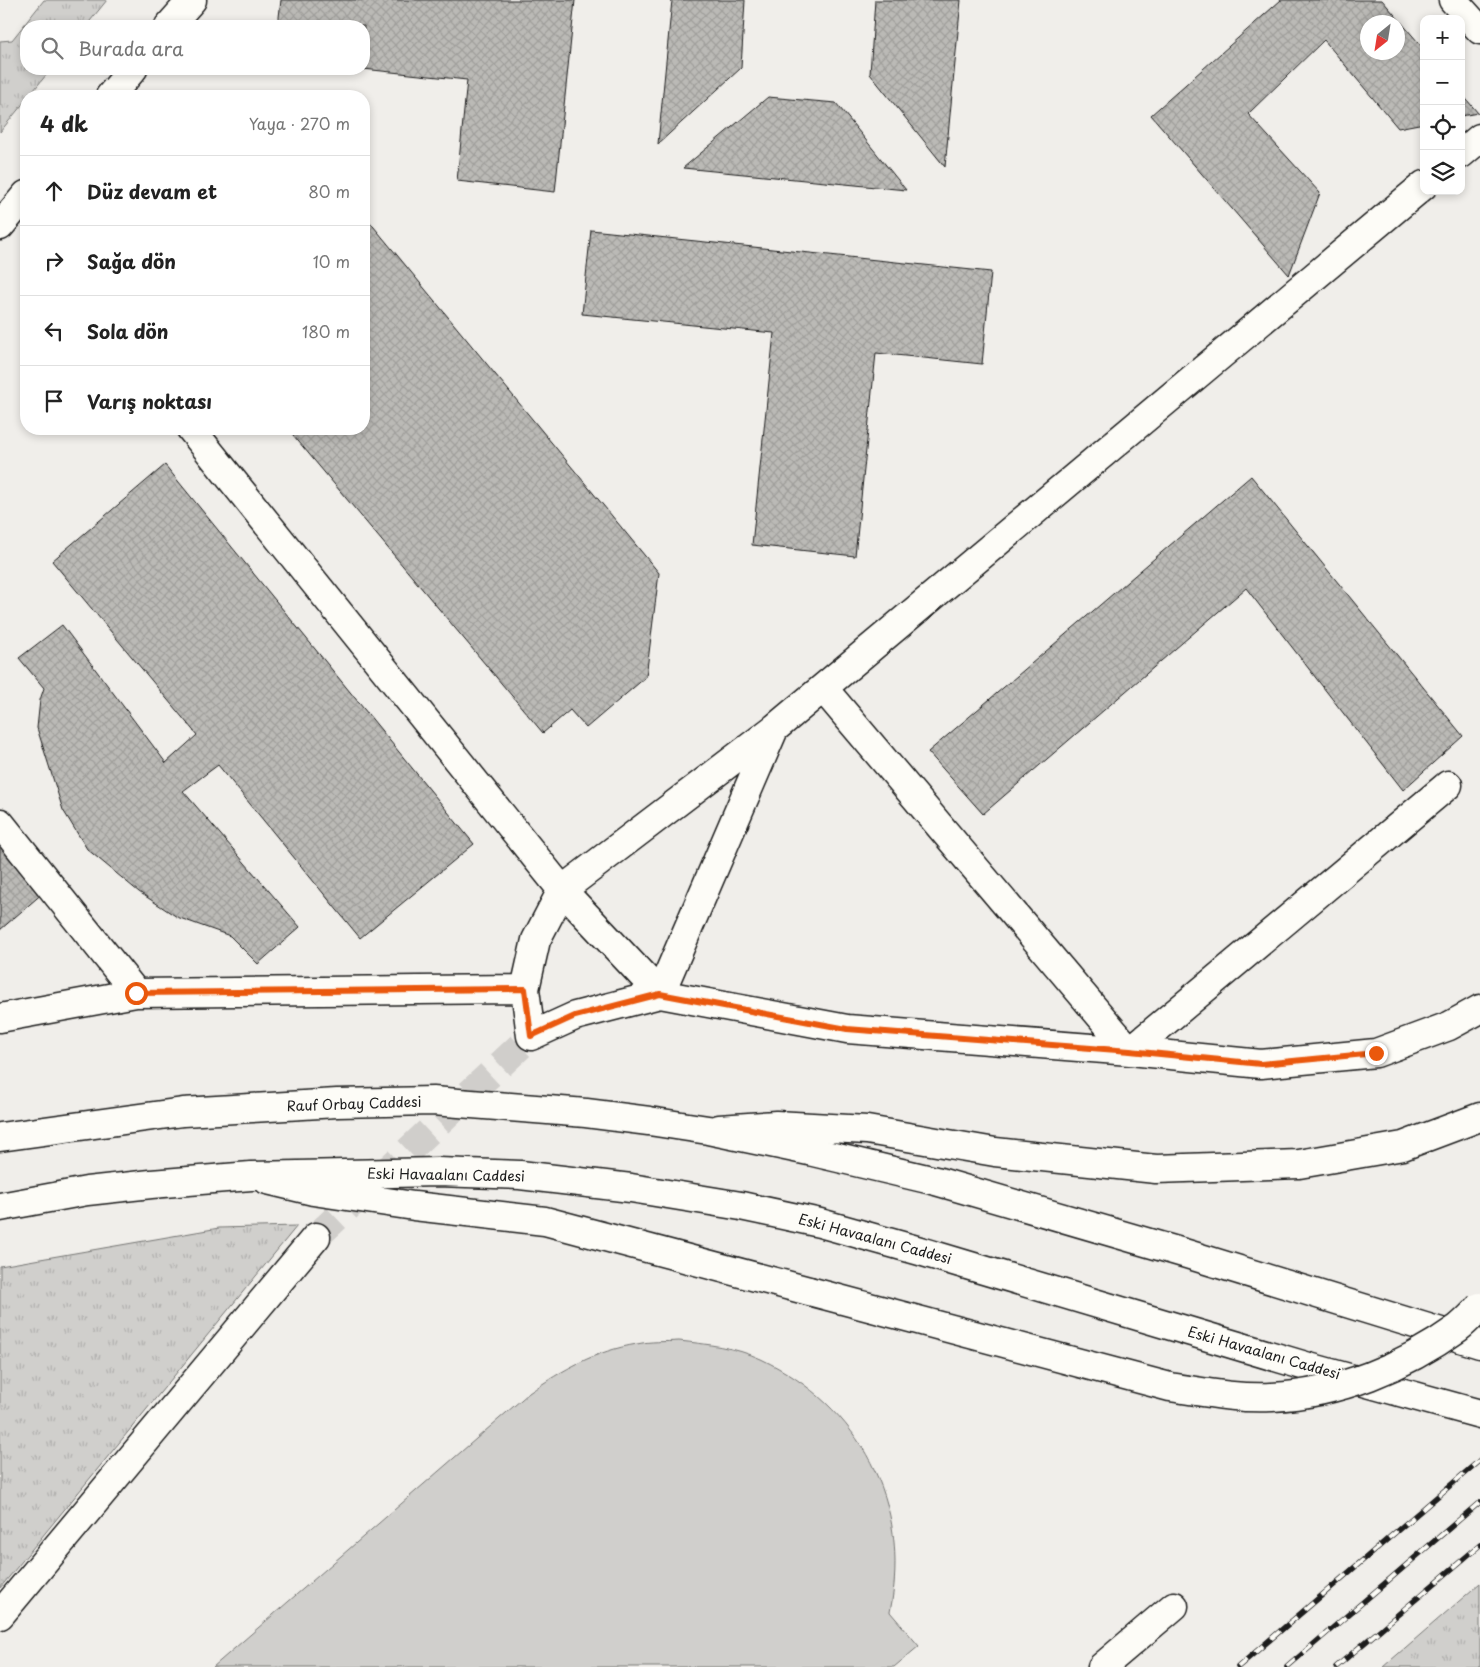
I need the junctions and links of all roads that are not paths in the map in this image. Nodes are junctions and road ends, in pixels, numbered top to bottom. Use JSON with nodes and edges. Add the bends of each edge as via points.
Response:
{"nodes":[{"id":1,"x":192,"y":0,"type":"edge"},
{"id":2,"x":1453,"y":0,"type":"edge"},
{"id":3,"x":174,"y":20,"type":"edge"},
{"id":4,"x":1480,"y":30,"type":"edge"},
{"id":5,"x":128,"y":75,"type":"edge"},
{"id":6,"x":115,"y":90,"type":"edge"},
{"id":7,"x":1480,"y":138,"type":"edge"},
{"id":8,"x":1465,"y":151,"type":"edge"},
{"id":9,"x":1420,"y":188,"type":"edge"},
{"id":10,"x":196,"y":435,"type":"edge"},
{"id":11,"x":823,"y":688,"type":"junction"},
{"id":12,"x":775,"y":728,"type":"junction"},
{"id":13,"x":1448,"y":785,"type":"dead end"},
{"id":14,"x":0,"y":823,"type":"edge"},
{"id":15,"x":562,"y":890,"type":"junction"},
{"id":16,"x":525,"y":989,"type":"junction"},
{"id":17,"x":136,"y":993,"type":"junction"},
{"id":18,"x":660,"y":994,"type":"junction"},
{"id":19,"x":1480,"y":1009,"type":"edge"},
{"id":20,"x":0,"y":1018,"type":"edge"},
{"id":21,"x":1130,"y":1051,"type":"junction"},
{"id":22,"x":1480,"y":1117,"type":"edge"},
{"id":23,"x":708,"y":1130,"type":"junction"},
{"id":24,"x":0,"y":1138,"type":"edge"},
{"id":25,"x":251,"y":1176,"type":"junction"},
{"id":26,"x":0,"y":1207,"type":"edge"},
{"id":27,"x":316,"y":1237,"type":"tunnel mouth"},
{"id":28,"x":1480,"y":1307,"type":"edge"},
{"id":29,"x":1480,"y":1344,"type":"edge"},
{"id":30,"x":1480,"y":1414,"type":"edge"},
{"id":31,"x":1174,"y":1606,"type":"dead end"},
{"id":32,"x":0,"y":1615,"type":"edge"},
{"id":33,"x":1102,"y":1667,"type":"edge"}],
"edges":[{"from":1,"to":3,"type":"main road"},
{"from":2,"to":4,"type":"main road"},
{"from":5,"to":6,"type":"main road"},
{"from":7,"to":8,"type":"main road"},
{"from":9,"to":11,"type":"main road"},
{"from":10,"to":15,"type":"main road"},
{"from":11,"to":12,"type":"main road"},
{"from":11,"to":21,"type":"main road"},
{"from":12,"to":15,"type":"main road"},
{"from":12,"to":18,"type":"main road"},
{"from":13,"to":21,"type":"main road"},
{"from":14,"to":17,"type":"main road"},
{"from":15,"to":16,"type":"main road","via":[[536,940]]},
{"from":15,"to":18,"type":"main road"},
{"from":16,"to":17,"type":"main road"},
{"from":16,"to":18,"type":"main road","via":[[531,1036],[575,1016]]},
{"from":17,"to":20,"type":"main road"},
{"from":18,"to":21,"type":"main road","via":[[847,1029]]},
{"from":19,"to":21,"type":"main road","via":[[1449,1026],[1376,1053],[1261,1064]]},
{"from":22,"to":23,"type":"main road","via":[[1404,1146],[1299,1164],[1156,1169],[995,1152],[867,1130],[776,1125]]},
{"from":23,"to":24,"type":"main road","name":"Rauf Orbay Caddesi","via":[[586,1113],[433,1101],[182,1112]]},
{"from":23,"to":29,"type":"main road","via":[[936,1181]]},
{"from":25,"to":26,"type":"main road","via":[[151,1184]]},
{"from":25,"to":28,"type":"main road","bridge":true,"via":[[313,1191],[545,1221],[1170,1387],[1224,1395],[1271,1397],[1340,1387],[1376,1374],[1419,1352],[1459,1327]]},
{"from":25,"to":30,"type":"main road","name":"Eski Havaalanı Caddesi","via":[[438,1172],[520,1175],[632,1188],[741,1206],[820,1223],[920,1251],[1309,1367]]},
{"from":27,"to":32,"type":"main road"},
{"from":31,"to":33,"type":"main road"}]}
